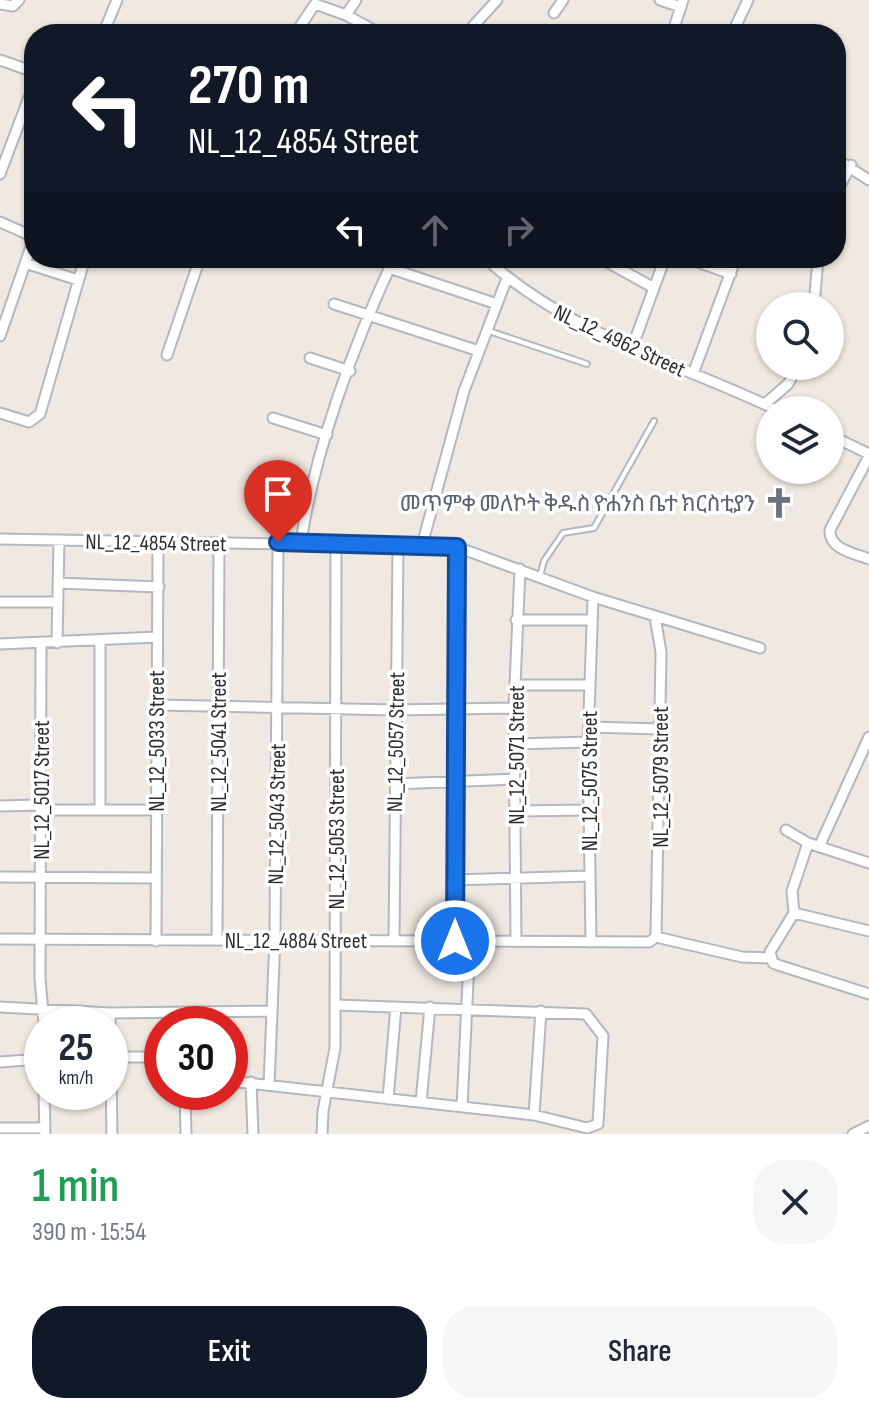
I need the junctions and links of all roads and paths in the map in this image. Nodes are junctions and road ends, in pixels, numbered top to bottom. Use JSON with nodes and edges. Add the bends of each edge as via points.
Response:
{"nodes":[{"id":1,"x":19,"y":0,"type":"edge"},
{"id":2,"x":117,"y":0,"type":"edge"},
{"id":3,"x":356,"y":0,"type":"edge"},
{"id":4,"x":496,"y":0,"type":"edge"},
{"id":5,"x":563,"y":0,"type":"edge"},
{"id":6,"x":660,"y":0,"type":"edge"},
{"id":7,"x":748,"y":0,"type":"edge"},
{"id":8,"x":0,"y":4,"type":"edge"},
{"id":9,"x":682,"y":4,"type":"edge"},
{"id":10,"x":554,"y":13,"type":"dead end"},
{"id":11,"x":346,"y":15,"type":"junction"},
{"id":12,"x":107,"y":24,"type":"edge"},
{"id":13,"x":302,"y":24,"type":"edge"},
{"id":14,"x":363,"y":24,"type":"edge"},
{"id":15,"x":475,"y":24,"type":"edge"},
{"id":16,"x":675,"y":24,"type":"edge"},
{"id":17,"x":737,"y":24,"type":"edge"},
{"id":18,"x":0,"y":60,"type":"edge"},
{"id":19,"x":24,"y":68,"type":"edge"},
{"id":20,"x":24,"y":110,"type":"edge"},
{"id":21,"x":846,"y":163,"type":"edge"},
{"id":22,"x":851,"y":165,"type":"junction"},
{"id":23,"x":0,"y":174,"type":"edge"},
{"id":24,"x":846,"y":174,"type":"edge"},
{"id":25,"x":869,"y":180,"type":"edge"},
{"id":26,"x":0,"y":222,"type":"edge"},
{"id":27,"x":24,"y":233,"type":"edge"},
{"id":28,"x":24,"y":266,"type":"edge"},
{"id":29,"x":41,"y":268,"type":"edge"},
{"id":30,"x":82,"y":268,"type":"edge"},
{"id":31,"x":197,"y":268,"type":"edge"},
{"id":32,"x":389,"y":268,"type":"joint"},
{"id":33,"x":496,"y":268,"type":"edge"},
{"id":34,"x":618,"y":268,"type":"edge"},
{"id":35,"x":661,"y":268,"type":"edge"},
{"id":36,"x":714,"y":268,"type":"edge"},
{"id":37,"x":733,"y":268,"type":"edge"},
{"id":38,"x":817,"y":268,"type":"edge"},
{"id":39,"x":731,"y":274,"type":"junction"},
{"id":40,"x":507,"y":278,"type":"junction"},
{"id":41,"x":78,"y":280,"type":"junction"},
{"id":42,"x":654,"y":288,"type":"junction"},
{"id":43,"x":815,"y":292,"type":"edge"},
{"id":44,"x":334,"y":304,"type":"dead end"},
{"id":45,"x":497,"y":304,"type":"junction"},
{"id":46,"x":369,"y":316,"type":"junction"},
{"id":47,"x":487,"y":330,"type":"junction"},
{"id":48,"x":0,"y":336,"type":"edge"},
{"id":49,"x":632,"y":348,"type":"junction"},
{"id":50,"x":479,"y":351,"type":"junction"},
{"id":51,"x":167,"y":355,"type":"dead end"},
{"id":52,"x":310,"y":358,"type":"dead end"},
{"id":53,"x":587,"y":364,"type":"dead end"},
{"id":54,"x":350,"y":371,"type":"junction"},
{"id":55,"x":693,"y":374,"type":"junction"},
{"id":56,"x":790,"y":380,"type":"edge"},
{"id":57,"x":774,"y":396,"type":"edge"},
{"id":58,"x":756,"y":400,"type":"edge"},
{"id":59,"x":0,"y":413,"type":"edge"},
{"id":60,"x":273,"y":418,"type":"dead end"},
{"id":61,"x":654,"y":421,"type":"dead end"},
{"id":62,"x":327,"y":435,"type":"junction"},
{"id":63,"x":844,"y":442,"type":"edge"},
{"id":64,"x":869,"y":455,"type":"edge"},
{"id":65,"x":0,"y":539,"type":"edge"},
{"id":66,"x":59,"y":540,"type":"junction"},
{"id":67,"x":158,"y":542,"type":"junction"},
{"id":68,"x":278,"y":542,"type":"junction"},
{"id":69,"x":301,"y":542,"type":"junction"},
{"id":70,"x":219,"y":543,"type":"junction"},
{"id":71,"x":336,"y":543,"type":"junction"},
{"id":72,"x":398,"y":544,"type":"junction"},
{"id":73,"x":422,"y":545,"type":"junction"},
{"id":74,"x":457,"y":547,"type":"junction"},
{"id":75,"x":869,"y":559,"type":"edge"},
{"id":76,"x":520,"y":569,"type":"junction"},
{"id":77,"x":540,"y":576,"type":"junction"},
{"id":78,"x":58,"y":583,"type":"junction"},
{"id":79,"x":159,"y":587,"type":"junction"},
{"id":80,"x":593,"y":597,"type":"junction"},
{"id":81,"x":0,"y":602,"type":"edge"},
{"id":82,"x":57,"y":602,"type":"junction"},
{"id":83,"x":655,"y":617,"type":"junction"},
{"id":84,"x":516,"y":620,"type":"junction"},
{"id":85,"x":591,"y":620,"type":"junction"},
{"id":86,"x":157,"y":637,"type":"junction"},
{"id":87,"x":100,"y":641,"type":"junction"},
{"id":88,"x":41,"y":642,"type":"junction"},
{"id":89,"x":57,"y":643,"type":"junction"},
{"id":90,"x":0,"y":644,"type":"edge"},
{"id":91,"x":760,"y":648,"type":"dead end"},
{"id":92,"x":515,"y":685,"type":"junction"},
{"id":93,"x":590,"y":685,"type":"junction"},
{"id":94,"x":157,"y":705,"type":"junction"},
{"id":95,"x":219,"y":705,"type":"junction"},
{"id":96,"x":455,"y":708,"type":"junction"},
{"id":97,"x":514,"y":708,"type":"junction"},
{"id":98,"x":278,"y":709,"type":"junction"},
{"id":99,"x":336,"y":709,"type":"junction"},
{"id":100,"x":396,"y":710,"type":"junction"},
{"id":101,"x":589,"y":727,"type":"junction"},
{"id":102,"x":660,"y":729,"type":"junction"},
{"id":103,"x":869,"y":737,"type":"edge"},
{"id":104,"x":588,"y":742,"type":"junction"},
{"id":105,"x":515,"y":744,"type":"junction"},
{"id":106,"x":515,"y":779,"type":"junction"},
{"id":107,"x":454,"y":781,"type":"junction"},
{"id":108,"x":395,"y":784,"type":"junction"},
{"id":109,"x":0,"y":806,"type":"edge"},
{"id":110,"x":40,"y":807,"type":"junction"},
{"id":111,"x":100,"y":810,"type":"junction"},
{"id":112,"x":156,"y":810,"type":"junction"},
{"id":113,"x":589,"y":810,"type":"junction"},
{"id":114,"x":516,"y":811,"type":"junction"},
{"id":115,"x":786,"y":830,"type":"dead end"},
{"id":116,"x":814,"y":845,"type":"junction"},
{"id":117,"x":869,"y":863,"type":"edge"},
{"id":118,"x":589,"y":876,"type":"junction"},
{"id":119,"x":0,"y":877,"type":"edge"},
{"id":120,"x":42,"y":877,"type":"junction"},
{"id":121,"x":155,"y":878,"type":"junction"},
{"id":122,"x":515,"y":878,"type":"junction"},
{"id":123,"x":455,"y":880,"type":"junction"},
{"id":124,"x":794,"y":913,"type":"junction"},
{"id":125,"x":869,"y":931,"type":"edge"},
{"id":126,"x":656,"y":937,"type":"junction"},
{"id":127,"x":41,"y":938,"type":"junction"},
{"id":128,"x":275,"y":938,"type":"junction"},
{"id":129,"x":0,"y":939,"type":"edge"},
{"id":130,"x":336,"y":939,"type":"junction"},
{"id":131,"x":217,"y":940,"type":"junction"},
{"id":132,"x":470,"y":940,"type":"junction"},
{"id":133,"x":156,"y":941,"type":"junction"},
{"id":134,"x":394,"y":941,"type":"junction"},
{"id":135,"x":455,"y":941,"type":"junction"},
{"id":136,"x":516,"y":941,"type":"junction"},
{"id":137,"x":591,"y":942,"type":"junction"},
{"id":138,"x":770,"y":958,"type":"junction"},
{"id":139,"x":869,"y":994,"type":"edge"},
{"id":140,"x":336,"y":1005,"type":"junction"},
{"id":141,"x":43,"y":1006,"type":"edge"},
{"id":142,"x":0,"y":1007,"type":"edge"},
{"id":143,"x":396,"y":1007,"type":"junction"},
{"id":144,"x":430,"y":1007,"type":"junction"},
{"id":145,"x":466,"y":1008,"type":"junction"},
{"id":146,"x":24,"y":1009,"type":"edge"},
{"id":147,"x":248,"y":1011,"type":"edge"},
{"id":148,"x":272,"y":1011,"type":"junction"},
{"id":149,"x":541,"y":1011,"type":"junction"},
{"id":150,"x":24,"y":1060,"type":"edge"},
{"id":151,"x":0,"y":1062,"type":"edge"},
{"id":152,"x":248,"y":1082,"type":"edge"},
{"id":153,"x":251,"y":1082,"type":"junction"},
{"id":154,"x":269,"y":1085,"type":"junction"},
{"id":155,"x":327,"y":1092,"type":"junction"},
{"id":156,"x":388,"y":1099,"type":"junction"},
{"id":157,"x":421,"y":1102,"type":"junction"},
{"id":158,"x":462,"y":1107,"type":"junction"},
{"id":159,"x":44,"y":1110,"type":"edge"},
{"id":160,"x":112,"y":1110,"type":"edge"},
{"id":161,"x":185,"y":1110,"type":"edge"},
{"id":162,"x":534,"y":1115,"type":"junction"},
{"id":163,"x":869,"y":1126,"type":"edge"},
{"id":164,"x":0,"y":1128,"type":"edge"},
{"id":165,"x":45,"y":1131,"type":"edge"},
{"id":166,"x":112,"y":1134,"type":"edge"},
{"id":167,"x":186,"y":1134,"type":"edge"},
{"id":168,"x":253,"y":1134,"type":"edge"},
{"id":169,"x":322,"y":1134,"type":"edge"},
{"id":170,"x":853,"y":1134,"type":"edge"}],
"edges":[{"from":1,"to":8,"type":"street","via":[[13,6]]},
{"from":2,"to":12,"type":"street"},
{"from":3,"to":11,"type":"street"},
{"from":4,"to":15,"type":"street"},
{"from":5,"to":10,"type":"street"},
{"from":6,"to":9,"type":"street"},
{"from":7,"to":17,"type":"street"},
{"from":9,"to":16,"type":"street"},
{"from":11,"to":13,"type":"street","via":[[315,4]]},
{"from":11,"to":14,"type":"street"},
{"from":18,"to":19,"type":"street"},
{"from":20,"to":23,"type":"street"},
{"from":21,"to":22,"type":"street"},
{"from":22,"to":24,"type":"street"},
{"from":22,"to":25,"type":"street"},
{"from":26,"to":27,"type":"street"},
{"from":28,"to":48,"type":"street"},
{"from":29,"to":41,"type":"street"},
{"from":30,"to":41,"type":"street"},
{"from":31,"to":51,"type":"street"},
{"from":32,"to":45,"type":"street"},
{"from":32,"to":46,"type":"street"},
{"from":33,"to":40,"type":"street","name":"NL_12_4962 Street"},
{"from":34,"to":42,"type":"street"},
{"from":35,"to":42,"type":"street"},
{"from":36,"to":39,"type":"street"},
{"from":37,"to":39,"type":"street"},
{"from":38,"to":43,"type":"street"},
{"from":39,"to":55,"type":"street"},
{"from":40,"to":45,"type":"street"},
{"from":40,"to":49,"type":"street","name":"NL_12_4962 Street","via":[[561,315]]},
{"from":41,"to":59,"type":"street","via":[[40,414],[29,422]]},
{"from":42,"to":49,"type":"street"},
{"from":44,"to":46,"type":"street"},
{"from":45,"to":47,"type":"street"},
{"from":46,"to":50,"type":"street"},
{"from":46,"to":54,"type":"street"},
{"from":47,"to":50,"type":"street"},
{"from":47,"to":53,"type":"lane"},
{"from":49,"to":55,"type":"street","name":"NL_12_4962 Street"},
{"from":50,"to":73,"type":"street"},
{"from":52,"to":54,"type":"street"},
{"from":54,"to":62,"type":"street"},
{"from":55,"to":58,"type":"street","name":"NL_12_4962 Street"},
{"from":56,"to":57,"type":"street"},
{"from":60,"to":62,"type":"street"},
{"from":61,"to":77,"type":"lane","via":[[594,528],[563,533]]},
{"from":62,"to":69,"type":"street"},
{"from":63,"to":64,"type":"street"},
{"from":64,"to":75,"type":"street","via":[[830,530],[835,545]]},
{"from":65,"to":66,"type":"street","name":"NL_12_4854 Street"},
{"from":66,"to":67,"type":"street","name":"NL_12_4854 Street"},
{"from":66,"to":78,"type":"street"},
{"from":67,"to":70,"type":"street","name":"NL_12_4854 Street"},
{"from":67,"to":79,"type":"street","name":"NL_12_5033 Street"},
{"from":68,"to":69,"type":"street","name":"NL_12_4854 Street"},
{"from":68,"to":70,"type":"street","name":"NL_12_4854 Street"},
{"from":68,"to":98,"type":"street","name":"NL_12_5043 Street"},
{"from":69,"to":71,"type":"street","name":"NL_12_4854 Street"},
{"from":70,"to":95,"type":"street","name":"NL_12_5041 Street"},
{"from":71,"to":72,"type":"street","name":"NL_12_4854 Street"},
{"from":71,"to":99,"type":"street","name":"NL_12_5053 Street"},
{"from":72,"to":73,"type":"street","name":"NL_12_4854 Street"},
{"from":72,"to":100,"type":"street","name":"NL_12_5057 Street"},
{"from":73,"to":74,"type":"street","name":"NL_12_4854 Street"},
{"from":74,"to":76,"type":"street","name":"NL_12_4854 Street"},
{"from":74,"to":96,"type":"street"},
{"from":76,"to":77,"type":"street","name":"NL_12_4854 Street"},
{"from":76,"to":84,"type":"street","name":"NL_12_5071 Street"},
{"from":77,"to":80,"type":"street","name":"NL_12_4854 Street"},
{"from":78,"to":79,"type":"street"},
{"from":78,"to":82,"type":"street"},
{"from":79,"to":86,"type":"street","name":"NL_12_5033 Street"},
{"from":80,"to":83,"type":"street","name":"NL_12_4854 Street"},
{"from":80,"to":85,"type":"street","name":"NL_12_5075 Street"},
{"from":81,"to":82,"type":"street"},
{"from":82,"to":89,"type":"street"},
{"from":83,"to":91,"type":"street","name":"NL_12_4854 Street"},
{"from":83,"to":102,"type":"street","name":"NL_12_5079 Street","via":[[661,652]]},
{"from":84,"to":85,"type":"street"},
{"from":84,"to":92,"type":"street","name":"NL_12_5071 Street"},
{"from":85,"to":93,"type":"street","name":"NL_12_5075 Street"},
{"from":86,"to":87,"type":"street"},
{"from":86,"to":94,"type":"street","name":"NL_12_5033 Street"},
{"from":87,"to":89,"type":"street"},
{"from":87,"to":111,"type":"street"},
{"from":88,"to":89,"type":"street"},
{"from":88,"to":90,"type":"street"},
{"from":88,"to":110,"type":"street","name":"NL_12_5017 Street"},
{"from":92,"to":93,"type":"street"},
{"from":92,"to":97,"type":"street","name":"NL_12_5071 Street"},
{"from":93,"to":101,"type":"street","name":"NL_12_5075 Street"},
{"from":94,"to":95,"type":"street"},
{"from":94,"to":112,"type":"street","name":"NL_12_5033 Street"},
{"from":95,"to":98,"type":"street"},
{"from":95,"to":131,"type":"street","name":"NL_12_5041 Street"},
{"from":96,"to":97,"type":"street"},
{"from":96,"to":100,"type":"street"},
{"from":96,"to":107,"type":"street"},
{"from":97,"to":105,"type":"street","name":"NL_12_5071 Street"},
{"from":98,"to":99,"type":"street"},
{"from":98,"to":128,"type":"street","name":"NL_12_5043 Street"},
{"from":99,"to":100,"type":"street"},
{"from":99,"to":130,"type":"street","name":"NL_12_5053 Street"},
{"from":100,"to":108,"type":"street","name":"NL_12_5057 Street"},
{"from":101,"to":102,"type":"street"},
{"from":101,"to":104,"type":"street","name":"NL_12_5075 Street"},
{"from":102,"to":126,"type":"street","name":"NL_12_5079 Street"},
{"from":103,"to":116,"type":"street"},
{"from":104,"to":105,"type":"street"},
{"from":104,"to":113,"type":"street","name":"NL_12_5075 Street"},
{"from":105,"to":106,"type":"street","name":"NL_12_5071 Street"},
{"from":106,"to":107,"type":"street"},
{"from":106,"to":114,"type":"street","name":"NL_12_5071 Street"},
{"from":107,"to":108,"type":"street"},
{"from":107,"to":123,"type":"street"},
{"from":108,"to":134,"type":"street","name":"NL_12_5057 Street"},
{"from":109,"to":110,"type":"street"},
{"from":110,"to":111,"type":"street"},
{"from":110,"to":120,"type":"street","name":"NL_12_5017 Street"},
{"from":111,"to":112,"type":"street"},
{"from":112,"to":121,"type":"street","name":"NL_12_5033 Street"},
{"from":113,"to":114,"type":"street"},
{"from":113,"to":118,"type":"street","name":"NL_12_5075 Street"},
{"from":114,"to":122,"type":"street","name":"NL_12_5071 Street"},
{"from":115,"to":116,"type":"street"},
{"from":116,"to":117,"type":"street"},
{"from":116,"to":124,"type":"street","via":[[792,891]]},
{"from":118,"to":122,"type":"street"},
{"from":118,"to":137,"type":"street","name":"NL_12_5075 Street"},
{"from":119,"to":120,"type":"street"},
{"from":120,"to":121,"type":"street"},
{"from":120,"to":127,"type":"street","name":"NL_12_5017 Street"},
{"from":121,"to":133,"type":"street","name":"NL_12_5033 Street"},
{"from":122,"to":123,"type":"street"},
{"from":122,"to":136,"type":"street","name":"NL_12_5071 Street"},
{"from":123,"to":135,"type":"street"},
{"from":124,"to":125,"type":"street"},
{"from":124,"to":138,"type":"street","via":[[773,943]]},
{"from":126,"to":137,"type":"street","name":"NL_12_4884 Street","via":[[649,942]]},
{"from":126,"to":138,"type":"street","via":[[742,957]]},
{"from":127,"to":129,"type":"street","name":"NL_12_4884 Street"},
{"from":127,"to":133,"type":"street","name":"NL_12_4884 Street"},
{"from":127,"to":141,"type":"street","name":"NL_12_5017 Street"},
{"from":128,"to":130,"type":"street","name":"NL_12_4884 Street"},
{"from":128,"to":131,"type":"street","name":"NL_12_4884 Street"},
{"from":128,"to":148,"type":"street","name":"NL_12_5043 Street"},
{"from":130,"to":134,"type":"street","name":"NL_12_4884 Street"},
{"from":130,"to":140,"type":"street","name":"NL_12_5053 Street"},
{"from":131,"to":133,"type":"street","name":"NL_12_4884 Street"},
{"from":132,"to":135,"type":"street","name":"NL_12_4884 Street"},
{"from":132,"to":136,"type":"street","name":"NL_12_4884 Street"},
{"from":132,"to":145,"type":"street"},
{"from":134,"to":135,"type":"street","name":"NL_12_4884 Street"},
{"from":136,"to":137,"type":"street","name":"NL_12_4884 Street"},
{"from":138,"to":139,"type":"street"},
{"from":140,"to":143,"type":"street"},
{"from":140,"to":155,"type":"street","name":"NL_12_5053 Street"},
{"from":142,"to":146,"type":"street"},
{"from":143,"to":144,"type":"street"},
{"from":143,"to":156,"type":"street"},
{"from":144,"to":145,"type":"street"},
{"from":144,"to":157,"type":"street"},
{"from":145,"to":149,"type":"street"},
{"from":145,"to":158,"type":"street"},
{"from":147,"to":148,"type":"street"},
{"from":148,"to":154,"type":"street","name":"NL_12_5043 Street"},
{"from":149,"to":162,"type":"street"},
{"from":149,"to":162,"type":"street","via":[[586,1014],[603,1036],[598,1124],[587,1128]]},
{"from":150,"to":151,"type":"street"},
{"from":152,"to":153,"type":"street"},
{"from":153,"to":154,"type":"street"},
{"from":153,"to":168,"type":"street"},
{"from":154,"to":155,"type":"street"},
{"from":155,"to":156,"type":"street"},
{"from":155,"to":169,"type":"street","name":"NL_12_5053 Street"},
{"from":156,"to":157,"type":"street"},
{"from":157,"to":158,"type":"street"},
{"from":158,"to":162,"type":"street"},
{"from":159,"to":165,"type":"street"},
{"from":160,"to":166,"type":"street"},
{"from":161,"to":167,"type":"street"},
{"from":163,"to":170,"type":"street"},
{"from":164,"to":165,"type":"street"}]}
